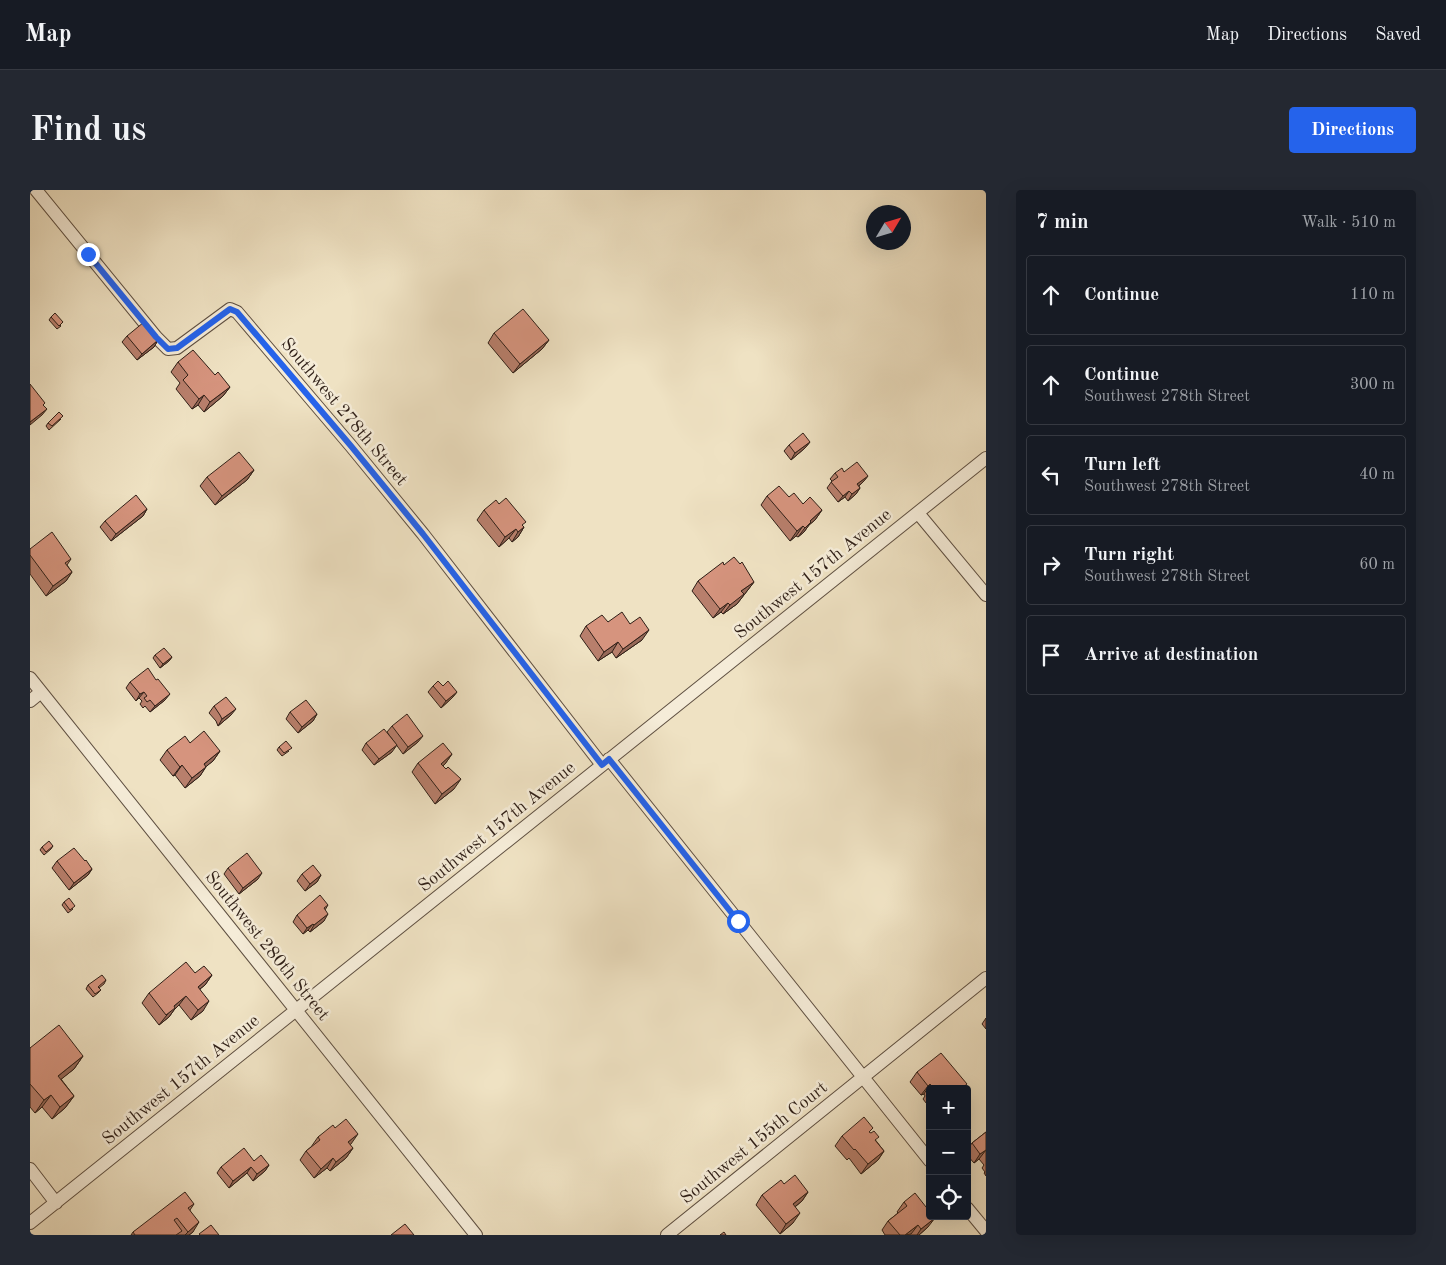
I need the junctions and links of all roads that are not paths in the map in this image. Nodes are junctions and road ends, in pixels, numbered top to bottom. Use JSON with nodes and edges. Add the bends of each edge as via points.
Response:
{"nodes":[{"id":1,"x":36,"y":190,"type":"edge"},
{"id":2,"x":986,"y":458,"type":"edge"},
{"id":3,"x":918,"y":513,"type":"junction"},
{"id":4,"x":986,"y":595,"type":"edge"},
{"id":5,"x":30,"y":678,"type":"edge"},
{"id":6,"x":41,"y":692,"type":"junction"},
{"id":7,"x":30,"y":701,"type":"edge"},
{"id":8,"x":605,"y":762,"type":"junction"},
{"id":9,"x":986,"y":978,"type":"edge"},
{"id":10,"x":296,"y":1011,"type":"junction"},
{"id":11,"x":863,"y":1077,"type":"junction"},
{"id":12,"x":926,"y":1155,"type":"edge"},
{"id":13,"x":30,"y":1169,"type":"edge"},
{"id":14,"x":56,"y":1203,"type":"junction"},
{"id":15,"x":971,"y":1215,"type":"edge"},
{"id":16,"x":30,"y":1223,"type":"edge"},
{"id":17,"x":981,"y":1232,"type":"edge"},
{"id":18,"x":476,"y":1235,"type":"edge"},
{"id":19,"x":667,"y":1235,"type":"edge"}],
"edges":[{"from":1,"to":8,"type":"street","name":"Southwest 278th Street","via":[[168,349],[177,348],[230,309],[237,312],[423,534]]},
{"from":2,"to":3,"type":"street","name":"Southwest 157th Avenue"},
{"from":3,"to":4,"type":"street"},
{"from":3,"to":8,"type":"street","name":"Southwest 157th Avenue"},
{"from":5,"to":6,"type":"street","name":"Southwest 280th Street"},
{"from":6,"to":7,"type":"street"},
{"from":6,"to":10,"type":"street","name":"Southwest 280th Street"},
{"from":8,"to":10,"type":"street","name":"Southwest 157th Avenue"},
{"from":8,"to":11,"type":"street"},
{"from":9,"to":11,"type":"street","name":"Southwest 155th Court"},
{"from":10,"to":14,"type":"street","name":"Southwest 157th Avenue"},
{"from":10,"to":18,"type":"street","name":"Southwest 280th Street"},
{"from":11,"to":12,"type":"street"},
{"from":11,"to":19,"type":"street","name":"Southwest 155th Court"},
{"from":13,"to":14,"type":"street"},
{"from":14,"to":16,"type":"street","name":"Southwest 157th Avenue"},
{"from":15,"to":17,"type":"street"}]}
